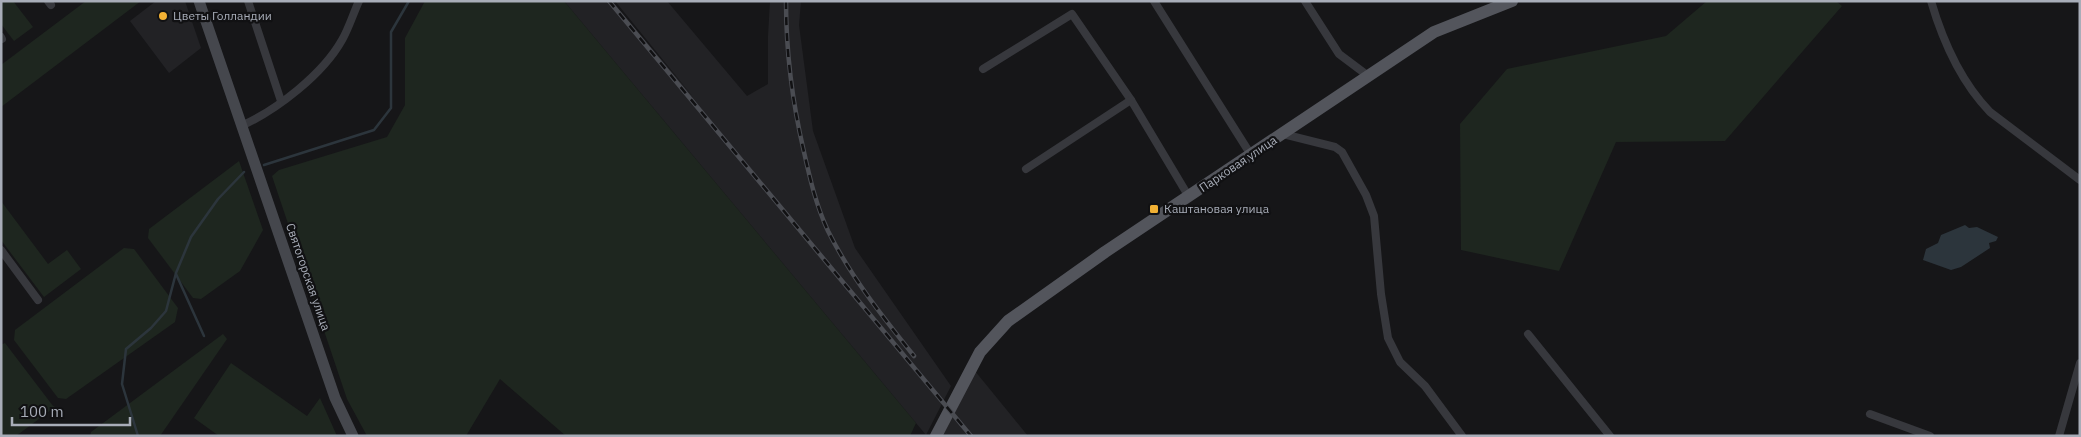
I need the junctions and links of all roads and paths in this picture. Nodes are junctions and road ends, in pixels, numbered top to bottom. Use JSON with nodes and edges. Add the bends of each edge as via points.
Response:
{"nodes":[{"id":1,"x":199,"y":1,"type":"edge"},
{"id":2,"x":248,"y":1,"type":"edge"},
{"id":3,"x":358,"y":1,"type":"edge"},
{"id":4,"x":1154,"y":1,"type":"edge"},
{"id":5,"x":1306,"y":1,"type":"edge"},
{"id":6,"x":1512,"y":1,"type":"edge"},
{"id":7,"x":1931,"y":1,"type":"edge"},
{"id":8,"x":982,"y":69,"type":"dead end"},
{"id":9,"x":1367,"y":75,"type":"junction"},
{"id":10,"x":1131,"y":100,"type":"junction"},
{"id":11,"x":281,"y":101,"type":"junction"},
{"id":12,"x":241,"y":126,"type":"junction"},
{"id":13,"x":1283,"y":134,"type":"junction"},
{"id":14,"x":1251,"y":155,"type":"junction"},
{"id":15,"x":1026,"y":169,"type":"dead end"},
{"id":16,"x":2080,"y":180,"type":"edge"},
{"id":17,"x":1189,"y":197,"type":"junction"},
{"id":18,"x":1,"y":250,"type":"edge"},
{"id":19,"x":38,"y":300,"type":"dead end"},
{"id":20,"x":1528,"y":334,"type":"dead end"},
{"id":21,"x":2080,"y":364,"type":"edge"},
{"id":22,"x":1870,"y":414,"type":"dead end"},
{"id":23,"x":353,"y":436,"type":"edge"},
{"id":24,"x":936,"y":436,"type":"edge"},
{"id":25,"x":1462,"y":436,"type":"edge"},
{"id":26,"x":1610,"y":436,"type":"edge"},
{"id":27,"x":1930,"y":436,"type":"edge"},
{"id":28,"x":2059,"y":436,"type":"edge"}],
"edges":[{"from":1,"to":12,"type":"street","name":"Святогорская улица"},
{"from":2,"to":11,"type":"street"},
{"from":3,"to":11,"type":"street","via":[[342,40],[320,69],[293,95]]},
{"from":4,"to":14,"type":"street"},
{"from":5,"to":9,"type":"street","via":[[1339,54]]},
{"from":6,"to":9,"type":"main road","name":"Парковая улица","via":[[1434,32]]},
{"from":7,"to":16,"type":"street","via":[[1960,74],[1979,100],[1990,112]]},
{"from":8,"to":10,"type":"street","via":[[1072,14]]},
{"from":9,"to":13,"type":"main road","name":"Парковая улица"},
{"from":10,"to":15,"type":"street"},
{"from":10,"to":17,"type":"street"},
{"from":11,"to":12,"type":"street"},
{"from":12,"to":23,"type":"street","name":"Святогорская улица","via":[[335,398]]},
{"from":13,"to":14,"type":"main road","name":"Парковая улица"},
{"from":13,"to":25,"type":"street","via":[[1335,147],[1342,152],[1374,216],[1388,338],[1400,362],[1425,386]]},
{"from":14,"to":17,"type":"main road","name":"Парковая улица"},
{"from":17,"to":24,"type":"main road","name":"Парковая улица","via":[[1008,321],[980,352]]},
{"from":18,"to":19,"type":"street"},
{"from":20,"to":26,"type":"street"},
{"from":21,"to":28,"type":"street"},
{"from":22,"to":27,"type":"street"}]}
